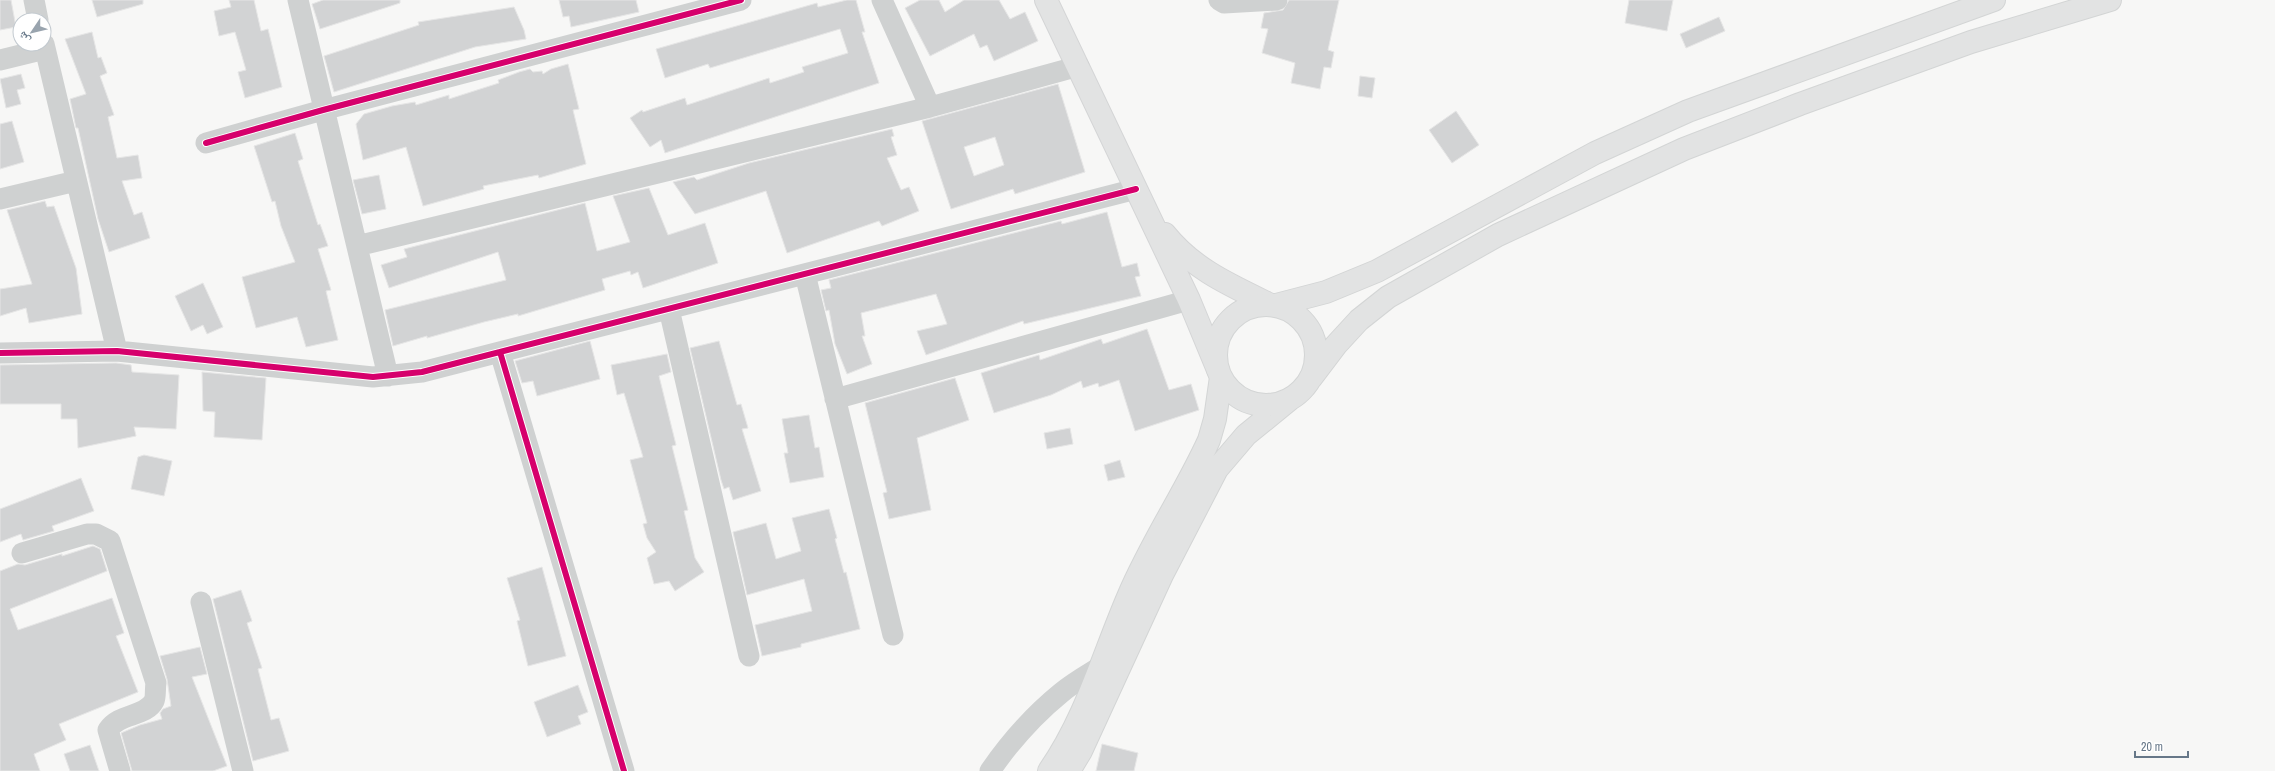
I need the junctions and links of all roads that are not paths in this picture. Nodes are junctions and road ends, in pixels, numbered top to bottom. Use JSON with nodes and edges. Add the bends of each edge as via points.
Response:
{"nodes":[{"id":1,"x":34,"y":0,"type":"edge"},
{"id":2,"x":298,"y":0,"type":"edge"},
{"id":3,"x":741,"y":0,"type":"edge"},
{"id":4,"x":882,"y":0,"type":"edge"},
{"id":5,"x":1046,"y":0,"type":"edge"},
{"id":6,"x":1219,"y":0,"type":"edge"},
{"id":7,"x":1276,"y":0,"type":"edge"},
{"id":8,"x":1994,"y":0,"type":"edge"},
{"id":9,"x":2110,"y":0,"type":"edge"},
{"id":10,"x":36,"y":12,"type":"edge"},
{"id":11,"x":26,"y":52,"type":"edge"},
{"id":12,"x":46,"y":52,"type":"edge"},
{"id":13,"x":0,"y":60,"type":"edge"},
{"id":14,"x":1078,"y":66,"type":"junction"},
{"id":15,"x":930,"y":107,"type":"junction"},
{"id":16,"x":323,"y":110,"type":"junction"},
{"id":17,"x":206,"y":144,"type":"dead end"},
{"id":18,"x":76,"y":181,"type":"junction"},
{"id":19,"x":1136,"y":189,"type":"junction"},
{"id":20,"x":0,"y":198,"type":"edge"},
{"id":21,"x":1147,"y":212,"type":"junction"},
{"id":22,"x":357,"y":246,"type":"junction"},
{"id":23,"x":805,"y":274,"type":"junction"},
{"id":24,"x":1189,"y":300,"type":"junction"},
{"id":25,"x":1272,"y":305,"type":"junction"},
{"id":26,"x":669,"y":309,"type":"junction"},
{"id":27,"x":116,"y":351,"type":"junction"},
{"id":28,"x":500,"y":352,"type":"junction"},
{"id":29,"x":0,"y":353,"type":"edge"},
{"id":30,"x":1220,"y":373,"type":"junction"},
{"id":31,"x":388,"y":376,"type":"junction"},
{"id":32,"x":1311,"y":378,"type":"junction"},
{"id":33,"x":835,"y":399,"type":"junction"},
{"id":34,"x":1289,"y":400,"type":"junction"},
{"id":35,"x":22,"y":553,"type":"dead end"},
{"id":36,"x":201,"y":602,"type":"dead end"},
{"id":37,"x":893,"y":635,"type":"dead end"},
{"id":38,"x":749,"y":656,"type":"dead end"},
{"id":39,"x":1100,"y":667,"type":"junction"},
{"id":40,"x":120,"y":771,"type":"edge"},
{"id":41,"x":243,"y":771,"type":"edge"},
{"id":42,"x":624,"y":771,"type":"edge"},
{"id":43,"x":990,"y":771,"type":"edge"},
{"id":44,"x":1050,"y":771,"type":"edge"},
{"id":45,"x":1070,"y":771,"type":"edge"}],
"edges":[{"from":1,"to":10,"type":"street"},
{"from":2,"to":16,"type":"street"},
{"from":3,"to":16,"type":"street"},
{"from":4,"to":15,"type":"street"},
{"from":5,"to":14,"type":"main road"},
{"from":6,"to":7,"type":"street","via":[[1224,3]]},
{"from":8,"to":25,"type":"main road","via":[[1688,111],[1595,153],[1371,274],[1326,292]]},
{"from":9,"to":32,"type":"main road","via":[[1971,42],[1800,104],[1684,149],[1511,228],[1388,297],[1360,320],[1336,345]]},
{"from":11,"to":13,"type":"street"},
{"from":12,"to":18,"type":"street"},
{"from":14,"to":15,"type":"street"},
{"from":14,"to":19,"type":"main road"},
{"from":15,"to":22,"type":"street"},
{"from":16,"to":17,"type":"street"},
{"from":16,"to":22,"type":"street"},
{"from":18,"to":20,"type":"street"},
{"from":18,"to":27,"type":"street"},
{"from":19,"to":21,"type":"main road"},
{"from":19,"to":23,"type":"street"},
{"from":21,"to":24,"type":"main road"},
{"from":21,"to":25,"type":"main road","via":[[1173,244],[1198,267]]},
{"from":22,"to":31,"type":"street"},
{"from":23,"to":26,"type":"street"},
{"from":23,"to":33,"type":"street"},
{"from":24,"to":30,"type":"main road"},
{"from":24,"to":33,"type":"street"},
{"from":25,"to":30,"type":"main road","via":[[1253,306],[1226,324],[1219,338],[1216,354]]},
{"from":25,"to":32,"type":"main road","via":[[1291,310],[1303,320],[1312,333],[1316,363]]},
{"from":26,"to":28,"type":"street"},
{"from":26,"to":38,"type":"street"},
{"from":27,"to":29,"type":"street"},
{"from":27,"to":31,"type":"street","via":[[372,377]]},
{"from":28,"to":31,"type":"street","via":[[422,372]]},
{"from":28,"to":42,"type":"street"},
{"from":30,"to":34,"type":"main road","via":[[1234,392],[1251,402],[1264,405]]},
{"from":30,"to":39,"type":"main road","via":[[1215,419],[1209,440],[1141,569]]},
{"from":32,"to":34,"type":"main road","via":[[1302,391]]},
{"from":33,"to":37,"type":"street"},
{"from":34,"to":45,"type":"main road","via":[[1246,435],[1217,469],[1162,575]]},
{"from":35,"to":40,"type":"street","via":[[87,534],[96,534],[110,541],[156,683],[155,701],[149,708],[118,720],[108,730]]},
{"from":36,"to":41,"type":"street"},
{"from":39,"to":43,"type":"street","via":[[1062,692],[1031,720]]},
{"from":39,"to":44,"type":"main road","via":[[1079,720]]}]}
